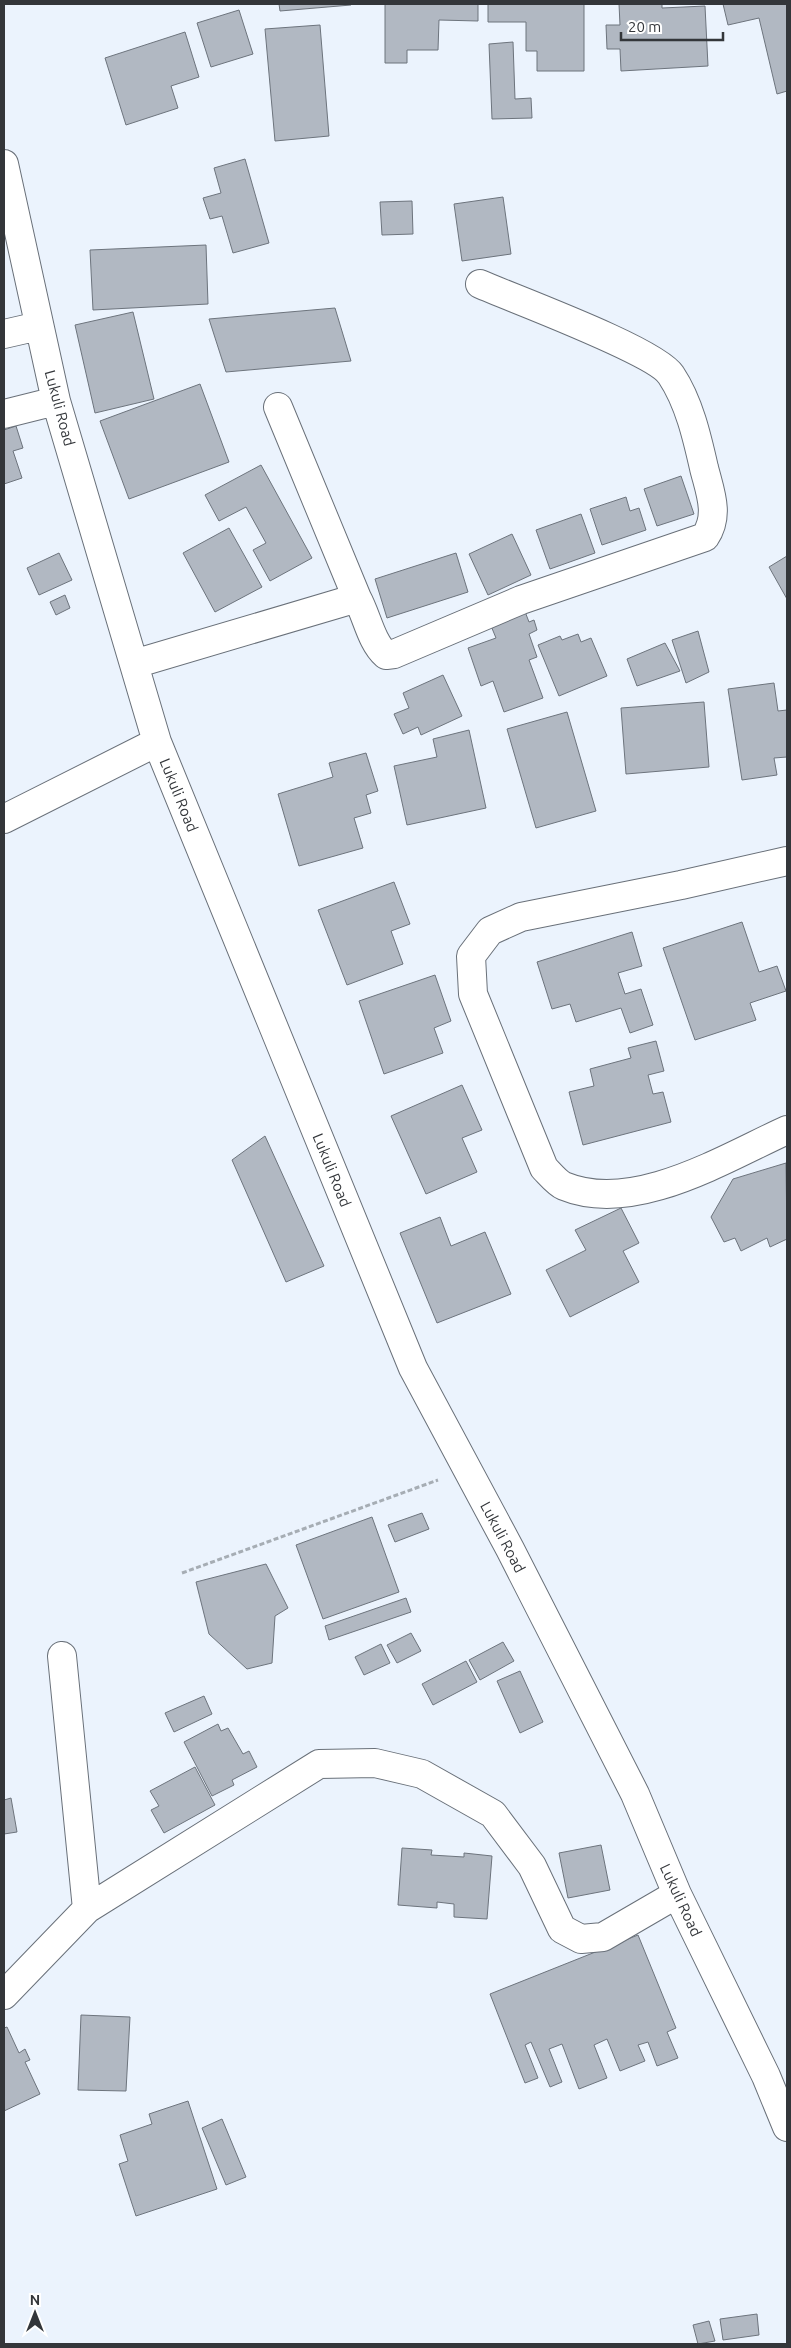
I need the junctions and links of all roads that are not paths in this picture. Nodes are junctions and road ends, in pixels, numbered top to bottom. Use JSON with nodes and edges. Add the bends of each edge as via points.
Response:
{"nodes":[{"id":1,"x":4,"y":164,"type":"edge"},
{"id":2,"x":480,"y":284,"type":"dead end"},
{"id":3,"x":39,"y":326,"type":"junction"},
{"id":4,"x":4,"y":334,"type":"edge"},
{"id":5,"x":56,"y":401,"type":"junction"},
{"id":6,"x":278,"y":408,"type":"dead end"},
{"id":7,"x":4,"y":414,"type":"edge"},
{"id":8,"x":357,"y":598,"type":"junction"},
{"id":9,"x":134,"y":664,"type":"junction"},
{"id":10,"x":157,"y":742,"type":"junction"},
{"id":11,"x":4,"y":819,"type":"edge"},
{"id":12,"x":787,"y":861,"type":"edge"},
{"id":13,"x":787,"y":1130,"type":"edge"},
{"id":14,"x":62,"y":1656,"type":"dead end"},
{"id":15,"x":677,"y":1894,"type":"junction"},
{"id":16,"x":87,"y":1909,"type":"junction"},
{"id":17,"x":4,"y":1995,"type":"edge"},
{"id":18,"x":787,"y":2127,"type":"edge"}],
"edges":[{"from":1,"to":3,"type":"street","name":"Lukuli Road"},
{"from":2,"to":8,"type":"street","via":[[622,344],[670,373],[695,431],[714,506],[712,526],[705,537],[521,600],[394,654],[386,655],[379,650]]},
{"from":3,"to":4,"type":"street"},
{"from":3,"to":5,"type":"street","name":"Lukuli Road"},
{"from":5,"to":7,"type":"street"},
{"from":5,"to":9,"type":"street","name":"Lukuli Road"},
{"from":6,"to":8,"type":"street"},
{"from":8,"to":9,"type":"street"},
{"from":9,"to":10,"type":"street","name":"Lukuli Road"},
{"from":10,"to":11,"type":"street"},
{"from":10,"to":15,"type":"street","name":"Lukuli Road","via":[[413,1368],[635,1794]]},
{"from":12,"to":13,"type":"street","via":[[521,917],[490,931],[471,956],[473,994],[544,1168],[563,1186],[605,1196],[664,1186]]},
{"from":14,"to":16,"type":"street"},
{"from":15,"to":16,"type":"street","via":[[603,1936],[581,1939],[562,1929],[532,1866],[493,1814],[422,1774],[375,1763],[319,1764]]},
{"from":15,"to":18,"type":"street","name":"Lukuli Road","via":[[766,2076]]},
{"from":16,"to":17,"type":"street"}]}
